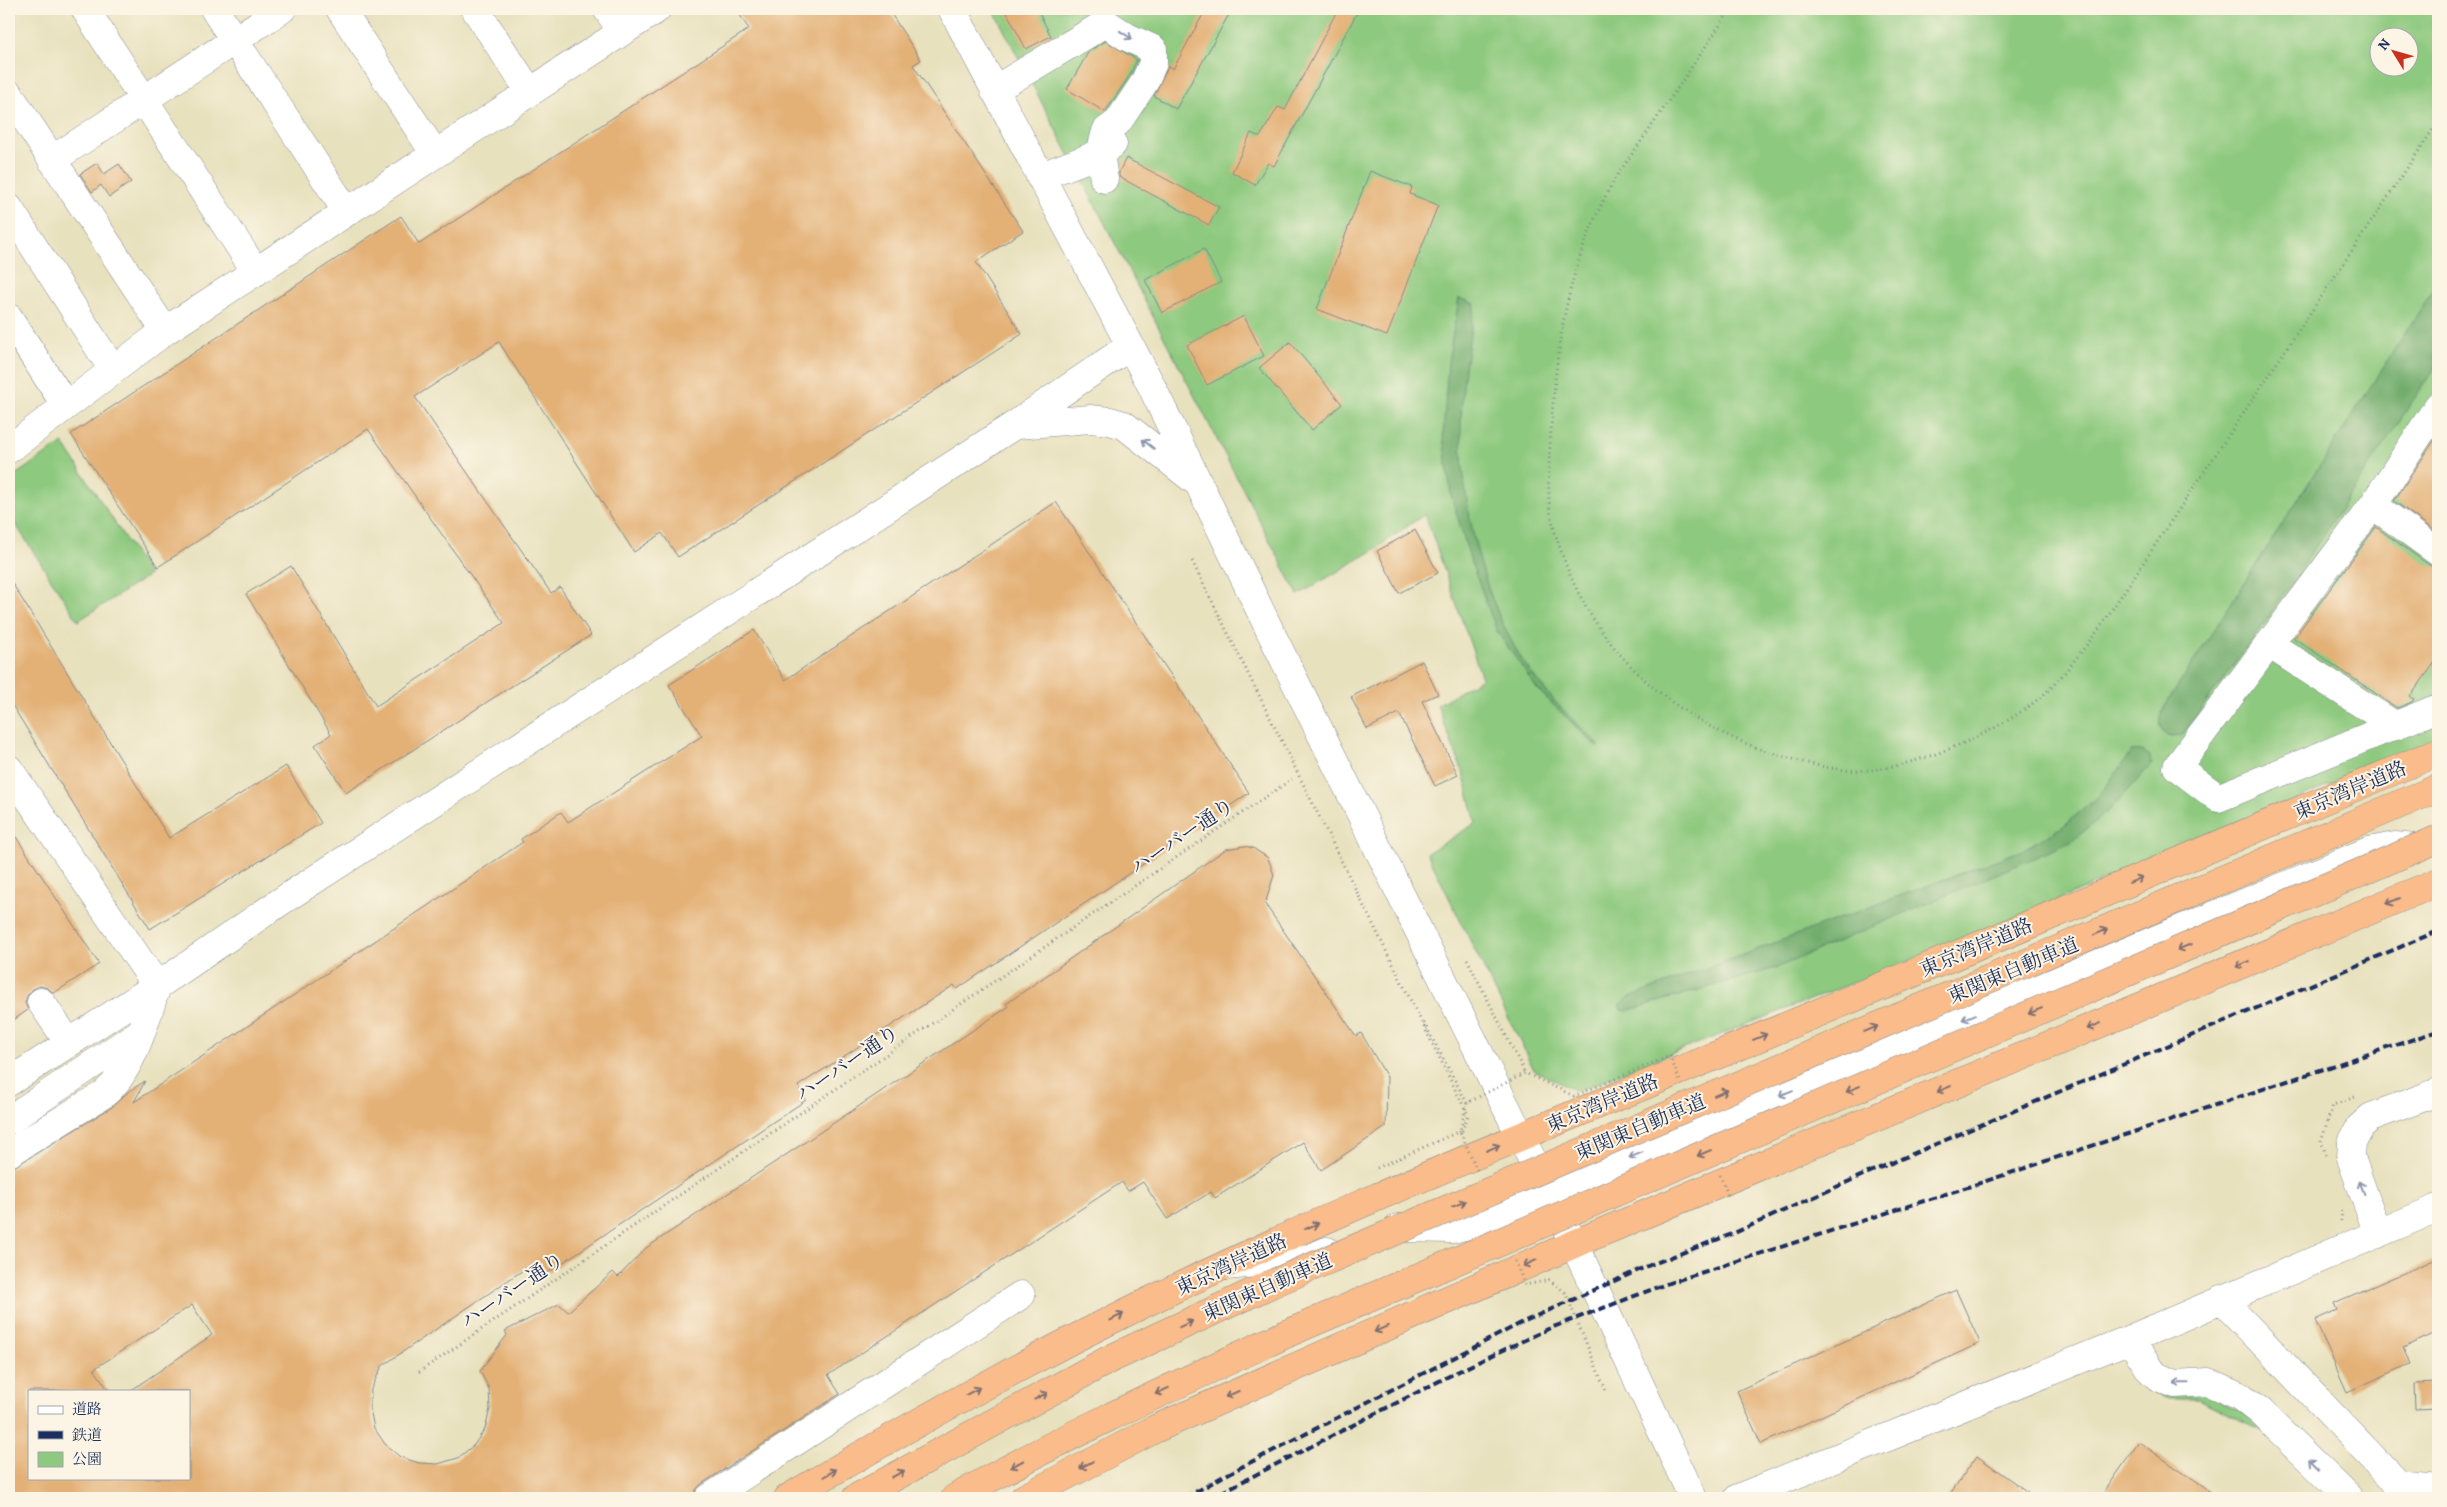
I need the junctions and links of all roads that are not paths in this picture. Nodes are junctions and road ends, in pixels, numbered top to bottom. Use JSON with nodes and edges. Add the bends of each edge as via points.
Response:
{"nodes":[{"id":1,"x":85,"y":9,"type":"edge"},
{"id":2,"x":214,"y":9,"type":"edge"},
{"id":3,"x":282,"y":9,"type":"edge"},
{"id":4,"x":340,"y":9,"type":"edge"},
{"id":5,"x":475,"y":9,"type":"edge"},
{"id":6,"x":607,"y":9,"type":"edge"},
{"id":7,"x":658,"y":9,"type":"edge"},
{"id":8,"x":953,"y":9,"type":"edge"},
{"id":9,"x":1094,"y":24,"type":"dead end"},
{"id":10,"x":622,"y":32,"type":"junction"},
{"id":11,"x":235,"y":41,"type":"junction"},
{"id":12,"x":991,"y":84,"type":"junction"},
{"id":13,"x":530,"y":92,"type":"junction"},
{"id":14,"x":9,"y":94,"type":"edge"},
{"id":15,"x":144,"y":101,"type":"junction"},
{"id":16,"x":1124,"y":132,"type":"dead end"},
{"id":17,"x":435,"y":154,"type":"junction"},
{"id":18,"x":52,"y":160,"type":"junction"},
{"id":19,"x":1102,"y":167,"type":"junction"},
{"id":20,"x":1040,"y":177,"type":"junction"},
{"id":21,"x":9,"y":208,"type":"edge"},
{"id":22,"x":347,"y":212,"type":"junction"},
{"id":23,"x":256,"y":272,"type":"junction"},
{"id":24,"x":9,"y":318,"type":"edge"},
{"id":25,"x":165,"y":331,"type":"junction"},
{"id":26,"x":1130,"y":346,"type":"junction"},
{"id":27,"x":113,"y":370,"type":"junction"},
{"id":28,"x":66,"y":406,"type":"junction"},
{"id":29,"x":2438,"y":406,"type":"edge"},
{"id":30,"x":1013,"y":426,"type":"junction"},
{"id":31,"x":11,"y":441,"type":"edge"},
{"id":32,"x":1200,"y":484,"type":"junction"},
{"id":33,"x":2373,"y":505,"type":"junction"},
{"id":34,"x":2438,"y":552,"type":"edge"},
{"id":35,"x":2269,"y":644,"type":"junction"},
{"id":36,"x":2438,"y":708,"type":"edge"},
{"id":37,"x":2396,"y":726,"type":"junction"},
{"id":38,"x":2438,"y":752,"type":"edge"},
{"id":39,"x":9,"y":769,"type":"edge"},
{"id":40,"x":2438,"y":788,"type":"edge"},
{"id":41,"x":2438,"y":839,"type":"edge"},
{"id":42,"x":2438,"y":853,"type":"edge"},
{"id":43,"x":2438,"y":882,"type":"edge"},
{"id":44,"x":157,"y":986,"type":"junction"},
{"id":45,"x":41,"y":1002,"type":"dead end"},
{"id":46,"x":140,"y":1032,"type":"junction"},
{"id":47,"x":69,"y":1043,"type":"junction"},
{"id":48,"x":9,"y":1082,"type":"edge"},
{"id":49,"x":2438,"y":1092,"type":"edge"},
{"id":50,"x":9,"y":1120,"type":"edge"},
{"id":51,"x":1521,"y":1136,"type":"junction"},
{"id":52,"x":9,"y":1153,"type":"edge"},
{"id":53,"x":1548,"y":1191,"type":"junction"},
{"id":54,"x":2438,"y":1208,"type":"edge"},
{"id":55,"x":2378,"y":1234,"type":"junction"},
{"id":56,"x":1574,"y":1244,"type":"junction"},
{"id":57,"x":1226,"y":1266,"type":"junction"},
{"id":58,"x":1021,"y":1296,"type":"dead end"},
{"id":59,"x":2221,"y":1299,"type":"junction"},
{"id":60,"x":2130,"y":1339,"type":"junction"},
{"id":61,"x":2438,"y":1487,"type":"edge"},
{"id":62,"x":2402,"y":1490,"type":"edge"},
{"id":63,"x":709,"y":1498,"type":"edge"},
{"id":64,"x":788,"y":1498,"type":"edge"},
{"id":65,"x":856,"y":1498,"type":"edge"},
{"id":66,"x":955,"y":1498,"type":"edge"},
{"id":67,"x":1024,"y":1498,"type":"edge"},
{"id":68,"x":1693,"y":1498,"type":"edge"},
{"id":69,"x":1738,"y":1498,"type":"edge"},
{"id":70,"x":2349,"y":1498,"type":"edge"}],
"edges":[{"from":1,"to":15,"type":"street"},
{"from":2,"to":11,"type":"street"},
{"from":3,"to":11,"type":"street"},
{"from":4,"to":17,"type":"street"},
{"from":5,"to":13,"type":"street"},
{"from":6,"to":10,"type":"street"},
{"from":7,"to":10,"type":"street"},
{"from":8,"to":12,"type":"street"},
{"from":9,"to":12,"type":"street"},
{"from":10,"to":13,"type":"street"},
{"from":11,"to":15,"type":"street"},
{"from":11,"to":22,"type":"street"},
{"from":12,"to":19,"type":"street","one_way":true,"via":[[1106,23],[1127,38],[1153,49],[1150,72],[1118,122],[1106,131]]},
{"from":12,"to":20,"type":"street"},
{"from":13,"to":17,"type":"street"},
{"from":14,"to":18,"type":"street"},
{"from":15,"to":18,"type":"street"},
{"from":15,"to":23,"type":"street"},
{"from":16,"to":19,"type":"street"},
{"from":17,"to":22,"type":"street"},
{"from":18,"to":25,"type":"street"},
{"from":19,"to":20,"type":"street","via":[[1067,165]]},
{"from":20,"to":26,"type":"street"},
{"from":21,"to":27,"type":"street"},
{"from":22,"to":23,"type":"street"},
{"from":23,"to":25,"type":"street"},
{"from":24,"to":28,"type":"street"},
{"from":25,"to":27,"type":"street"},
{"from":26,"to":30,"type":"street"},
{"from":26,"to":32,"type":"street"},
{"from":27,"to":28,"type":"street"},
{"from":28,"to":31,"type":"street"},
{"from":29,"to":33,"type":"street"},
{"from":32,"to":30,"type":"street","one_way":true,"via":[[1124,425],[1090,419]]},
{"from":30,"to":44,"type":"street","via":[[280,902]]},
{"from":32,"to":51,"type":"street"},
{"from":33,"to":34,"type":"street"},
{"from":33,"to":35,"type":"street"},
{"from":35,"to":37,"type":"street"},
{"from":35,"to":37,"type":"street","via":[[2177,767],[2218,798]]},
{"from":36,"to":37,"type":"street"},
{"from":51,"to":38,"type":"highway","name":"東京湾岸道路","one_way":true},
{"from":39,"to":44,"type":"street"},
{"from":65,"to":40,"type":"highway","name":"東関東自動車道","one_way":true,"bridge":true,"via":[[1110,1360],[1269,1284]]},
{"from":41,"to":66,"type":"highway","one_way":true,"bridge":true,"via":[[1286,1334],[1059,1442]]},
{"from":42,"to":53,"type":"street","one_way":true,"via":[[2395,846],[2369,852]]},
{"from":43,"to":56,"type":"highway","one_way":true},
{"from":44,"to":46,"type":"street"},
{"from":44,"to":47,"type":"street"},
{"from":45,"to":47,"type":"street"},
{"from":46,"to":50,"type":"street"},
{"from":46,"to":52,"type":"street","via":[[125,1068],[112,1088]]},
{"from":47,"to":48,"type":"street"},
{"from":55,"to":49,"type":"street","one_way":true,"via":[[2351,1158],[2352,1142],[2360,1127],[2371,1117]]},
{"from":51,"to":53,"type":"street"},
{"from":57,"to":51,"type":"highway","name":"東京湾岸道路","one_way":true},
{"from":53,"to":56,"type":"street"},
{"from":53,"to":57,"type":"street","via":[[1453,1229],[1382,1229],[1310,1258]]},
{"from":54,"to":55,"type":"street"},
{"from":55,"to":59,"type":"street"},
{"from":56,"to":67,"type":"highway","one_way":true,"via":[[1155,1429]]},
{"from":56,"to":68,"type":"street"},
{"from":64,"to":57,"type":"highway","name":"東京湾岸道路","one_way":true,"via":[[930,1414],[1127,1312]]},
{"from":58,"to":63,"type":"street"},
{"from":59,"to":60,"type":"street"},
{"from":59,"to":62,"type":"street"},
{"from":60,"to":69,"type":"street"},
{"from":70,"to":60,"type":"street","one_way":true,"via":[[2242,1397],[2208,1382],[2175,1384],[2158,1377]]},
{"from":61,"to":62,"type":"street"}]}
